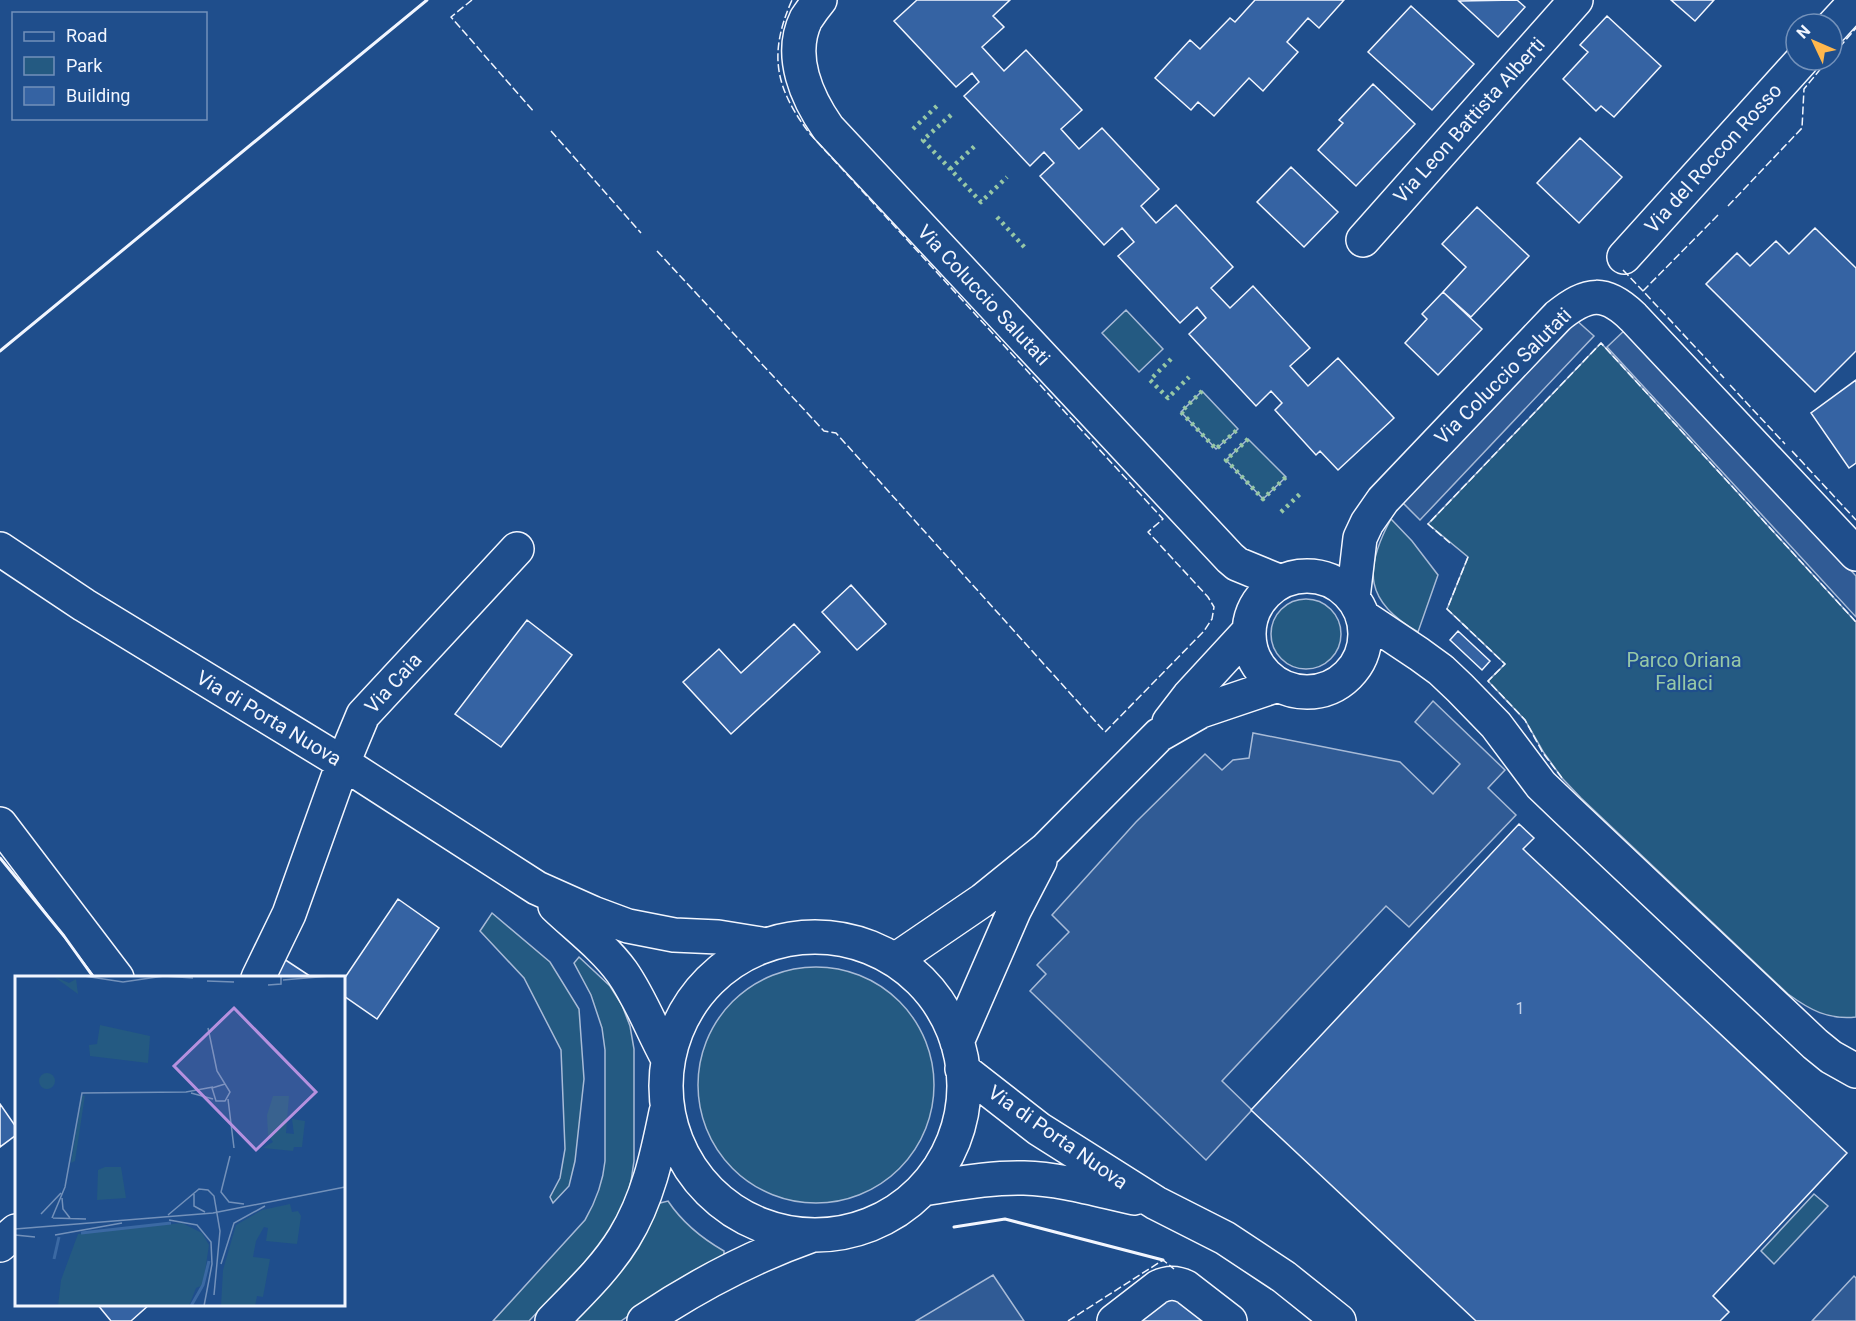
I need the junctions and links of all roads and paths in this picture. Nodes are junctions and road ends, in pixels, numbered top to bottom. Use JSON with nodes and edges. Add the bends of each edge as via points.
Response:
{"nodes":[{"id":1,"x":820,"y":0,"type":"edge"},
{"id":2,"x":1576,"y":0,"type":"edge"},
{"id":3,"x":1856,"y":1,"type":"edge"},
{"id":4,"x":1844,"y":14,"type":"edge"},
{"id":5,"x":1791,"y":72,"type":"edge"},
{"id":6,"x":1363,"y":240,"type":"dead end"},
{"id":7,"x":1624,"y":257,"type":"dead end"},
{"id":8,"x":1360,"y":538,"type":"junction"},
{"id":9,"x":0,"y":549,"type":"edge"},
{"id":10,"x":517,"y":549,"type":"dead end"},
{"id":11,"x":1856,"y":554,"type":"edge"},
{"id":12,"x":1237,"y":564,"type":"junction"},
{"id":13,"x":1317,"y":577,"type":"junction"},
{"id":14,"x":1281,"y":582,"type":"junction"},
{"id":15,"x":1358,"y":607,"type":"junction"},
{"id":16,"x":1252,"y":620,"type":"junction"},
{"id":17,"x":1363,"y":652,"type":"junction"},
{"id":18,"x":1419,"y":654,"type":"junction"},
{"id":19,"x":1278,"y":685,"type":"junction"},
{"id":20,"x":1159,"y":735,"type":"junction"},
{"id":21,"x":343,"y":763,"type":"junction"},
{"id":22,"x":0,"y":824,"type":"edge"},
{"id":23,"x":1046,"y":849,"type":"junction"},
{"id":24,"x":537,"y":888,"type":"junction"},
{"id":25,"x":766,"y":945,"type":"junction"},
{"id":26,"x":895,"y":960,"type":"junction"},
{"id":27,"x":115,"y":976,"type":"edge"},
{"id":28,"x":259,"y":976,"type":"edge"},
{"id":29,"x":960,"y":1055,"type":"junction"},
{"id":30,"x":668,"y":1059,"type":"junction"},
{"id":31,"x":1856,"y":1071,"type":"edge"},
{"id":32,"x":667,"y":1108,"type":"junction"},
{"id":33,"x":922,"y":1189,"type":"junction"},
{"id":34,"x":1156,"y":1203,"type":"junction"},
{"id":35,"x":15,"y":1232,"type":"edge"},
{"id":36,"x":813,"y":1235,"type":"junction"},
{"id":37,"x":0,"y":1245,"type":"edge"},
{"id":38,"x":552,"y":1321,"type":"edge"},
{"id":39,"x":644,"y":1321,"type":"edge"},
{"id":40,"x":1114,"y":1321,"type":"edge"},
{"id":41,"x":1230,"y":1321,"type":"edge"},
{"id":42,"x":1339,"y":1321,"type":"edge"}],
"edges":[{"from":1,"to":12,"type":"street","name":"Via Coluccio Salutati","via":[[802,33],[800,60],[808,97],[828,128]]},
{"from":2,"to":6,"type":"street","name":"Via Leon Battista Alberti"},
{"from":3,"to":4,"type":"street"},
{"from":5,"to":7,"type":"street","name":"Via del Roccon Rosso"},
{"from":8,"to":11,"type":"street","name":"Via Coluccio Salutati","via":[[1383,500],[1558,316],[1578,302],[1597,297],[1613,301],[1633,317]]},
{"from":8,"to":13,"type":"street"},
{"from":8,"to":15,"type":"street","name":"Via Coluccio Salutati"},
{"from":9,"to":21,"type":"street","name":"Via di Porta Nuova","via":[[84,605]]},
{"from":10,"to":21,"type":"street","name":"Via Caia","via":[[363,715]]},
{"from":12,"to":14,"type":"street"},
{"from":12,"to":16,"type":"street"},
{"from":13,"to":14,"type":"street"},
{"from":13,"to":15,"type":"street","via":[[1337,584]]},
{"from":14,"to":16,"type":"street","via":[[1262,597]]},
{"from":15,"to":17,"type":"street","via":[[1365,634]]},
{"from":15,"to":18,"type":"street"},
{"from":16,"to":19,"type":"street","via":[[1251,653],[1269,680]]},
{"from":16,"to":20,"type":"street"},
{"from":17,"to":18,"type":"street"},
{"from":17,"to":19,"type":"street","via":[[1350,673],[1326,690],[1297,692]]},
{"from":18,"to":31,"type":"street","via":[[1482,710],[1560,804],[1815,1044]]},
{"from":19,"to":20,"type":"street","via":[[1201,711]]},
{"from":20,"to":23,"type":"street"},
{"from":21,"to":24,"type":"street","name":"Via di Porta Nuova"},
{"from":21,"to":28,"type":"street","name":"Via Caia","via":[[289,914]]},
{"from":22,"to":27,"type":"street"},
{"from":23,"to":26,"type":"street","via":[[982,900]]},
{"from":23,"to":29,"type":"street","via":[[1014,911]]},
{"from":24,"to":25,"type":"street","name":"Via di Porta Nuova","via":[[628,927]]},
{"from":24,"to":30,"type":"street","name":"Via di Porta Nuova","via":[[620,970]]},
{"from":25,"to":26,"type":"street","via":[[802,937],[839,938],[874,948]]},
{"from":25,"to":30,"type":"street","via":[[726,966],[702,989],[678,1027]]},
{"from":26,"to":29,"type":"street","via":[[914,974],[944,1010]]},
{"from":29,"to":33,"type":"street","via":[[964,1087],[956,1133],[943,1161]]},
{"from":29,"to":34,"type":"street","name":"Via di Porta Nuova","via":[[1039,1129]]},
{"from":30,"to":32,"type":"street"},
{"from":32,"to":36,"type":"street","via":[[684,1157],[716,1198],[771,1229]]},
{"from":32,"to":38,"type":"street","via":[[651,1179],[633,1221],[609,1259]]},
{"from":33,"to":34,"type":"street","name":"Via di Porta Nuova","via":[[999,1178],[1046,1179]]},
{"from":33,"to":36,"type":"street","via":[[900,1208],[872,1223],[853,1230]]},
{"from":34,"to":42,"type":"street","name":"Via di Porta Nuova","via":[[1225,1238],[1284,1277]]},
{"from":35,"to":37,"type":"street"},
{"from":36,"to":39,"type":"street","via":[[743,1263]]},
{"from":40,"to":41,"type":"street","via":[[1158,1287],[1172,1283],[1186,1287]]}]}
